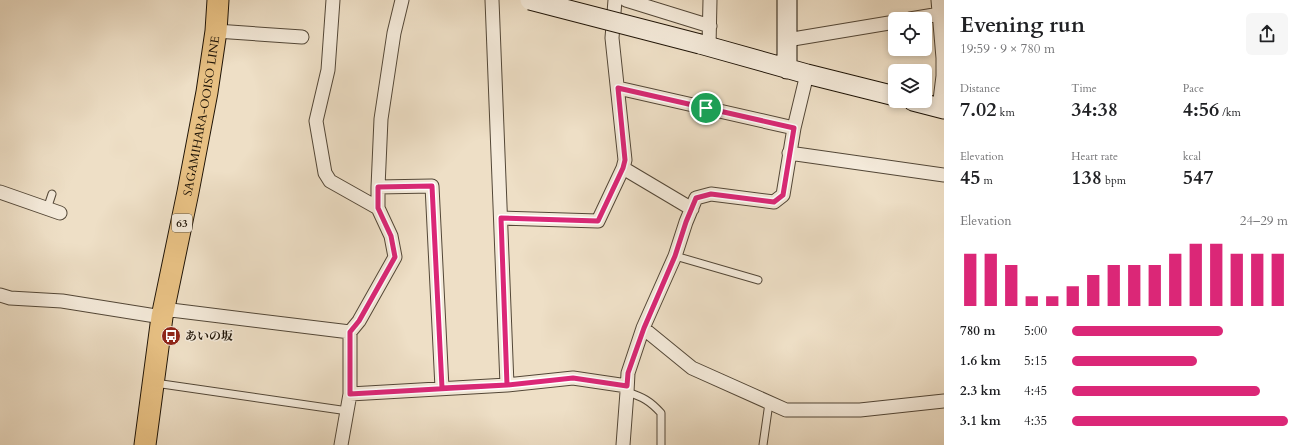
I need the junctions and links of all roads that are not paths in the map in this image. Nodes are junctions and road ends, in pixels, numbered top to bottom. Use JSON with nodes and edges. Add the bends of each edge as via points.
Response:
{"nodes":[{"id":1,"x":218,"y":0,"type":"edge"},
{"id":2,"x":333,"y":0,"type":"edge"},
{"id":3,"x":402,"y":0,"type":"edge"},
{"id":4,"x":492,"y":0,"type":"edge"},
{"id":5,"x":530,"y":0,"type":"edge"},
{"id":6,"x":615,"y":0,"type":"edge"},
{"id":7,"x":626,"y":0,"type":"edge"},
{"id":8,"x":710,"y":0,"type":"edge"},
{"id":9,"x":787,"y":0,"type":"edge"},
{"id":10,"x":938,"y":0,"type":"edge"},
{"id":11,"x":940,"y":14,"type":"junction"},
{"id":12,"x":932,"y":15,"type":"edge"},
{"id":13,"x":888,"y":23,"type":"edge"},
{"id":14,"x":710,"y":26,"type":"junction"},
{"id":15,"x":216,"y":32,"type":"junction"},
{"id":16,"x":302,"y":37,"type":"dead end"},
{"id":17,"x":787,"y":40,"type":"junction"},
{"id":18,"x":704,"y":45,"type":"junction"},
{"id":19,"x":787,"y":69,"type":"junction"},
{"id":20,"x":806,"y":74,"type":"junction"},
{"id":21,"x":618,"y":88,"type":"junction"},
{"id":22,"x":888,"y":94,"type":"edge"},
{"id":23,"x":932,"y":106,"type":"edge"},
{"id":24,"x":942,"y":108,"type":"edge"},
{"id":25,"x":794,"y":128,"type":"junction"},
{"id":26,"x":789,"y":153,"type":"junction"},
{"id":27,"x":623,"y":168,"type":"junction"},
{"id":28,"x":944,"y":175,"type":"edge"},
{"id":29,"x":378,"y":187,"type":"junction"},
{"id":30,"x":0,"y":192,"type":"edge"},
{"id":31,"x":52,"y":194,"type":"dead end"},
{"id":32,"x":378,"y":208,"type":"junction"},
{"id":33,"x":47,"y":209,"type":"junction"},
{"id":34,"x":692,"y":209,"type":"junction"},
{"id":35,"x":60,"y":213,"type":"dead end"},
{"id":36,"x":501,"y":218,"type":"junction"},
{"id":37,"x":675,"y":256,"type":"junction"},
{"id":38,"x":758,"y":280,"type":"dead end"},
{"id":39,"x":0,"y":295,"type":"edge"},
{"id":40,"x":163,"y":313,"type":"junction"},
{"id":41,"x":644,"y":328,"type":"junction"},
{"id":42,"x":350,"y":332,"type":"junction"},
{"id":43,"x":153,"y":382,"type":"junction"},
{"id":44,"x":507,"y":385,"type":"junction"},
{"id":45,"x":442,"y":388,"type":"junction"},
{"id":46,"x":627,"y":389,"type":"junction"},
{"id":47,"x":350,"y":394,"type":"junction"},
{"id":48,"x":944,"y":401,"type":"edge"},
{"id":49,"x":769,"y":403,"type":"junction"},
{"id":50,"x":348,"y":411,"type":"junction"},
{"id":51,"x":145,"y":445,"type":"edge"},
{"id":52,"x":341,"y":445,"type":"edge"},
{"id":53,"x":623,"y":445,"type":"edge"},
{"id":54,"x":661,"y":445,"type":"edge"},
{"id":55,"x":763,"y":445,"type":"edge"}],
"edges":[{"from":1,"to":15,"type":"main road","name":"SAGAMIHARA-OOISO LINE","number":"63"},
{"from":2,"to":32,"type":"street","via":[[328,70],[316,121],[325,173],[330,181]]},
{"from":3,"to":29,"type":"street","via":[[394,32],[382,119]]},
{"from":4,"to":36,"type":"street"},
{"from":5,"to":18,"type":"street","bridge":true},
{"from":6,"to":21,"type":"street","via":[[612,38]]},
{"from":7,"to":14,"type":"street"},
{"from":8,"to":14,"type":"street"},
{"from":9,"to":17,"type":"street"},
{"from":10,"to":11,"type":"street"},
{"from":11,"to":12,"type":"street"},
{"from":11,"to":24,"type":"street"},
{"from":13,"to":17,"type":"street"},
{"from":14,"to":18,"type":"street"},
{"from":15,"to":16,"type":"street"},
{"from":15,"to":40,"type":"main road","name":"SAGAMIHARA-OOISO LINE","number":"63","via":[[188,192]]},
{"from":17,"to":19,"type":"street"},
{"from":18,"to":19,"type":"street"},
{"from":19,"to":20,"type":"street"},
{"from":20,"to":22,"type":"street"},
{"from":20,"to":25,"type":"street"},
{"from":21,"to":25,"type":"street"},
{"from":21,"to":27,"type":"street","via":[[625,160]]},
{"from":23,"to":24,"type":"street"},
{"from":25,"to":26,"type":"street"},
{"from":26,"to":28,"type":"street"},
{"from":26,"to":34,"type":"street","via":[[783,195],[774,202],[711,194],[696,198]]},
{"from":27,"to":34,"type":"street"},
{"from":27,"to":36,"type":"street","via":[[598,221]]},
{"from":29,"to":32,"type":"street"},
{"from":29,"to":45,"type":"street","via":[[432,186]]},
{"from":30,"to":33,"type":"street"},
{"from":31,"to":33,"type":"lane"},
{"from":32,"to":42,"type":"street","via":[[391,236],[395,257],[359,321]]},
{"from":33,"to":35,"type":"street"},
{"from":34,"to":37,"type":"street"},
{"from":36,"to":44,"type":"street"},
{"from":37,"to":38,"type":"lane"},
{"from":37,"to":41,"type":"street"},
{"from":39,"to":40,"type":"street"},
{"from":40,"to":42,"type":"street"},
{"from":40,"to":43,"type":"main road","name":"SAGAMIHARA-OOISO LINE","number":"63"},
{"from":41,"to":46,"type":"street","via":[[628,373]]},
{"from":41,"to":49,"type":"street","via":[[692,368]]},
{"from":42,"to":47,"type":"street"},
{"from":43,"to":50,"type":"lane"},
{"from":43,"to":51,"type":"main road","name":"SAGAMIHARA-OOISO LINE","number":"63"},
{"from":44,"to":45,"type":"street"},
{"from":44,"to":46,"type":"street","via":[[573,378]]},
{"from":45,"to":47,"type":"street"},
{"from":46,"to":53,"type":"street"},
{"from":46,"to":54,"type":"lane","via":[[652,404],[661,414]]},
{"from":47,"to":50,"type":"street"},
{"from":48,"to":49,"type":"street","via":[[860,410],[786,410]]},
{"from":49,"to":55,"type":"lane"},
{"from":50,"to":52,"type":"street"}]}
